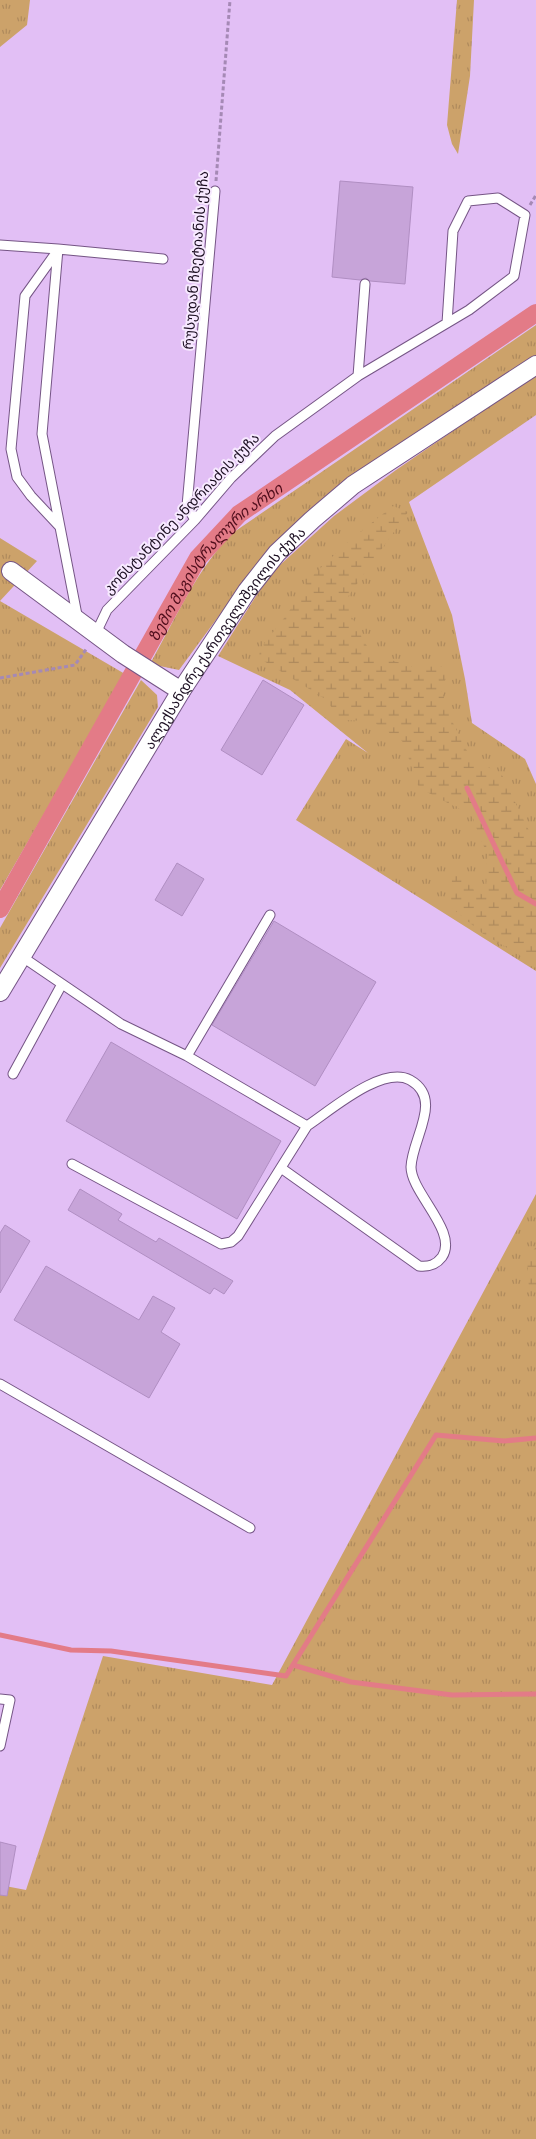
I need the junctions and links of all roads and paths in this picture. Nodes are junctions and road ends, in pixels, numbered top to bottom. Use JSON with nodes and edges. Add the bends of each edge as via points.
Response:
{"nodes":[{"id":1,"x":230,"y":0,"type":"edge"},
{"id":2,"x":215,"y":191,"type":"joint"},
{"id":3,"x":0,"y":245,"type":"edge"},
{"id":4,"x":58,"y":249,"type":"junction"},
{"id":5,"x":163,"y":258,"type":"dead end"},
{"id":6,"x":365,"y":284,"type":"dead end"},
{"id":7,"x":447,"y":323,"type":"junction"},
{"id":8,"x":536,"y":365,"type":"edge"},
{"id":9,"x":358,"y":376,"type":"junction"},
{"id":10,"x":195,"y":520,"type":"junction"},
{"id":11,"x":60,"y":527,"type":"junction"},
{"id":12,"x":11,"y":571,"type":"dead end"},
{"id":13,"x":78,"y":620,"type":"junction"},
{"id":14,"x":96,"y":633,"type":"junction"},
{"id":15,"x":0,"y":678,"type":"edge"},
{"id":16,"x":181,"y":691,"type":"junction"},
{"id":17,"x":270,"y":916,"type":"dead end"},
{"id":18,"x":21,"y":956,"type":"junction"},
{"id":19,"x":62,"y":984,"type":"junction"},
{"id":20,"x":0,"y":992,"type":"edge"},
{"id":21,"x":187,"y":1056,"type":"junction"},
{"id":22,"x":13,"y":1074,"type":"dead end"},
{"id":23,"x":307,"y":1126,"type":"junction"},
{"id":24,"x":72,"y":1164,"type":"dead end"},
{"id":25,"x":281,"y":1168,"type":"junction"},
{"id":26,"x":0,"y":1384,"type":"edge"},
{"id":27,"x":250,"y":1528,"type":"dead end"},
{"id":28,"x":0,"y":1699,"type":"edge"},
{"id":29,"x":0,"y":1746,"type":"edge"}],
"edges":[{"from":1,"to":2,"type":"path","name":"რუსუდან ჩხეტიანის ქუჩა"},
{"from":2,"to":10,"type":"lane","name":"რუსუდან ჩხეტიანის ქუჩა","via":[[187,506]]},
{"from":3,"to":4,"type":"lane"},
{"from":4,"to":5,"type":"lane"},
{"from":4,"to":11,"type":"lane","via":[[42,434]]},
{"from":4,"to":11,"type":"lane","via":[[25,296],[11,449],[17,477]]},
{"from":6,"to":9,"type":"lane"},
{"from":7,"to":7,"type":"lane","name":"კონსტანტინე ანდრიაძის ქუჩა","via":[[514,276],[525,215],[498,198],[468,201],[453,231]]},
{"from":7,"to":9,"type":"lane","name":"კონსტანტინე ანდრიაძის ქუჩა"},
{"from":8,"to":16,"type":"street","name":"ალექსანდრე ქართველიშვილის ქუჩა","via":[[353,485],[312,520],[277,554],[247,591]]},
{"from":9,"to":10,"type":"lane","name":"კონსტანტინე ანდრიაძის ქუჩა","via":[[275,436],[231,478]]},
{"from":10,"to":14,"type":"lane","name":"კონსტანტინე ანდრიაძის ქუჩა","via":[[106,610]]},
{"from":11,"to":13,"type":"lane"},
{"from":12,"to":13,"type":"street"},
{"from":13,"to":14,"type":"street"},
{"from":14,"to":15,"type":"path","via":[[75,665]]},
{"from":14,"to":16,"type":"street"},
{"from":16,"to":18,"type":"street","name":"ალექსანდრე ქართველიშვილის ქუჩა"},
{"from":17,"to":21,"type":"lane"},
{"from":18,"to":19,"type":"lane"},
{"from":18,"to":20,"type":"street","name":"ალექსანდრე ქართველიშვილის ქუჩა"},
{"from":19,"to":21,"type":"lane","via":[[121,1024]]},
{"from":19,"to":22,"type":"lane"},
{"from":21,"to":23,"type":"lane"},
{"from":23,"to":25,"type":"lane"},
{"from":23,"to":25,"type":"lane","via":[[375,1081],[394,1077],[409,1080],[423,1090],[427,1109],[411,1168],[442,1230],[446,1241],[444,1253],[430,1267],[419,1266]]},
{"from":24,"to":25,"type":"lane","via":[[221,1244],[238,1236]]},
{"from":26,"to":27,"type":"lane"},
{"from":28,"to":29,"type":"lane","via":[[10,1700]]}]}
